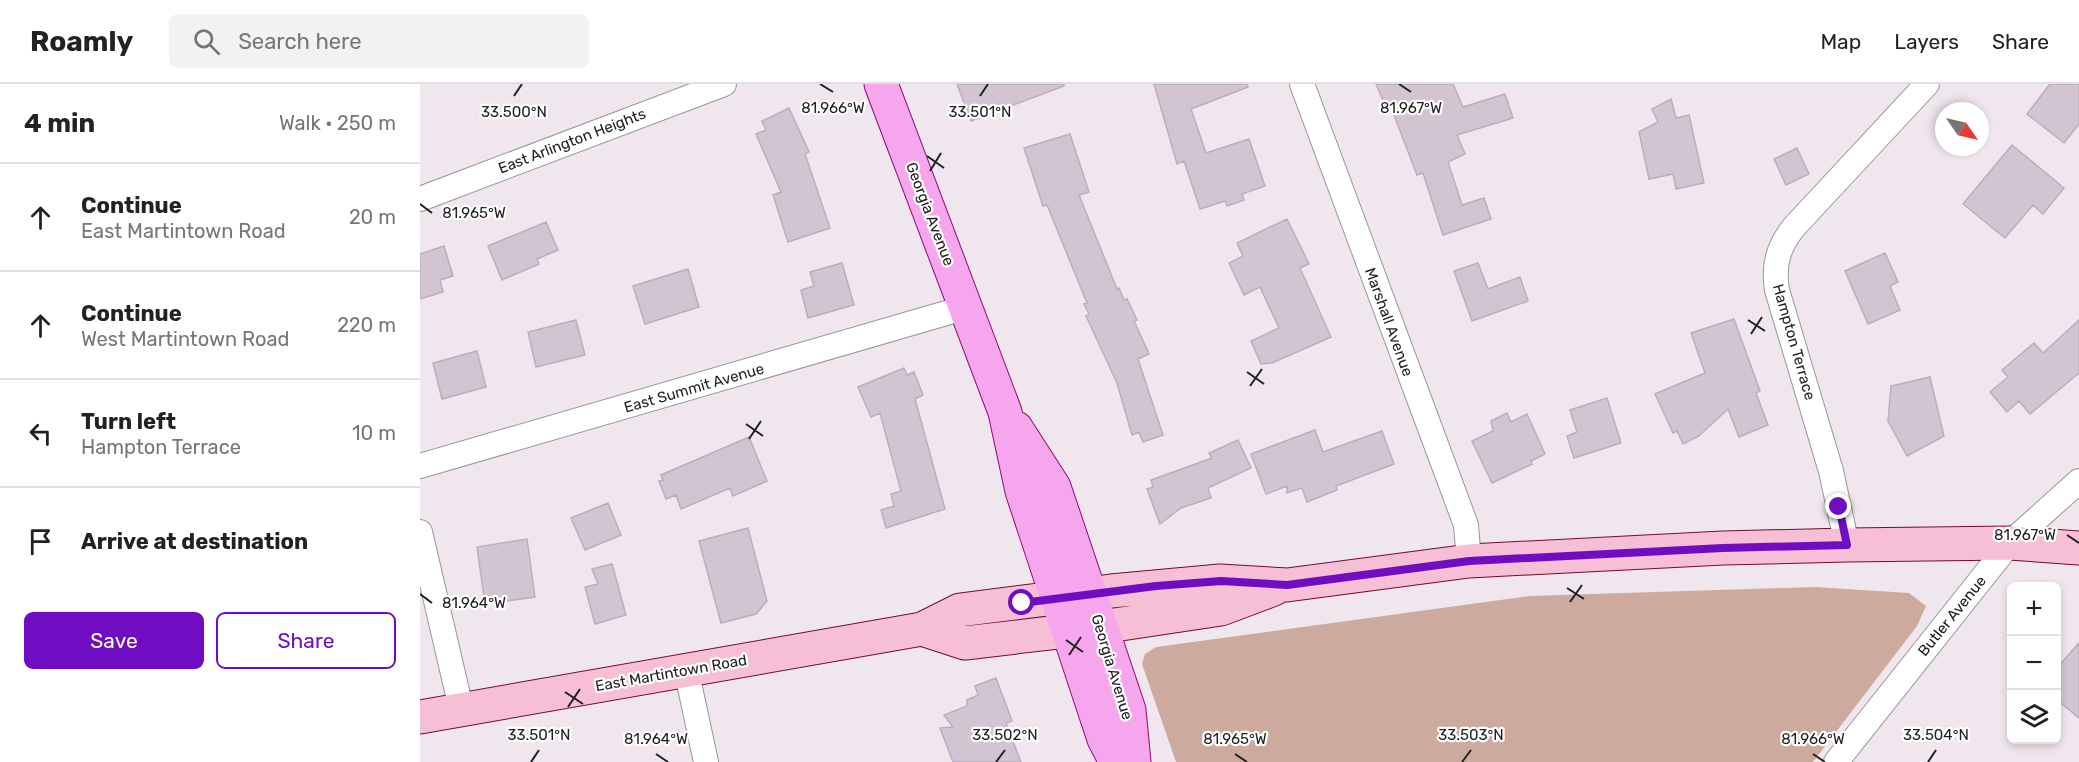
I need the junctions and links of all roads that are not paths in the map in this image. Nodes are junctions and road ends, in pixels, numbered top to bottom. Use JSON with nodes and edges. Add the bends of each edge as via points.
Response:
{"nodes":[{"id":1,"x":724,"y":84,"type":"edge"},
{"id":2,"x":881,"y":84,"type":"edge"},
{"id":3,"x":1302,"y":84,"type":"edge"},
{"id":4,"x":1927,"y":84,"type":"edge"},
{"id":5,"x":420,"y":199,"type":"edge"},
{"id":6,"x":967,"y":307,"type":"junction"},
{"id":7,"x":1005,"y":412,"type":"junction"},
{"id":8,"x":420,"y":466,"type":"edge"},
{"id":9,"x":2079,"y":481,"type":"edge"},
{"id":10,"x":420,"y":532,"type":"edge"},
{"id":11,"x":2010,"y":543,"type":"junction"},
{"id":12,"x":1847,"y":545,"type":"junction"},
{"id":13,"x":2079,"y":548,"type":"edge"},
{"id":14,"x":1469,"y":561,"type":"junction"},
{"id":15,"x":1287,"y":585,"type":"junction"},
{"id":16,"x":1089,"y":594,"type":"junction"},
{"id":17,"x":1057,"y":598,"type":"junction"},
{"id":18,"x":1101,"y":627,"type":"junction"},
{"id":19,"x":922,"y":629,"type":"junction"},
{"id":20,"x":1068,"y":631,"type":"junction"},
{"id":21,"x":686,"y":669,"type":"junction"},
{"id":22,"x":461,"y":708,"type":"junction"},
{"id":23,"x":420,"y":717,"type":"edge"},
{"id":24,"x":706,"y":762,"type":"edge"},
{"id":25,"x":1116,"y":762,"type":"edge"},
{"id":26,"x":1134,"y":762,"type":"edge"},
{"id":27,"x":1836,"y":762,"type":"edge"}],
"edges":[{"from":1,"to":5,"type":"street","name":"East Arlington Heights"},
{"from":2,"to":6,"type":"main road","name":"Georgia Avenue"},
{"from":3,"to":14,"type":"street","name":"Marshall Avenue","via":[[1466,525]]},
{"from":4,"to":12,"type":"street","name":"Hampton Terrace","via":[[1794,227],[1776,262],[1777,290],[1831,471]]},
{"from":6,"to":7,"type":"main road","name":"Georgia Avenue"},
{"from":6,"to":8,"type":"street","name":"East Summit Avenue"},
{"from":7,"to":16,"type":"main road","name":"Georgia Avenue","via":[[1054,487]]},
{"from":7,"to":17,"type":"main road","name":"Georgia Avenue","via":[[1022,491]]},
{"from":9,"to":11,"type":"street","name":"Butler Avenue"},
{"from":10,"to":22,"type":"street"},
{"from":11,"to":12,"type":"main road"},
{"from":11,"to":13,"type":"main road"},
{"from":11,"to":27,"type":"street","name":"Butler Avenue"},
{"from":12,"to":14,"type":"main road"},
{"from":14,"to":15,"type":"main road"},
{"from":15,"to":16,"type":"main road","name":"East Martintown Road","via":[[1221,581]]},
{"from":15,"to":18,"type":"main road","name":"East Martintown Road","via":[[1221,609]]},
{"from":16,"to":17,"type":"main road","name":"East Martintown Road"},
{"from":16,"to":18,"type":"main road","name":"Georgia Avenue"},
{"from":17,"to":19,"type":"main road","name":"East Martintown Road","via":[[960,610]]},
{"from":17,"to":20,"type":"main road","name":"Georgia Avenue"},
{"from":18,"to":20,"type":"main road","name":"East Martintown Road"},
{"from":18,"to":26,"type":"main road","name":"Georgia Avenue","via":[[1129,710]]},
{"from":19,"to":20,"type":"main road","name":"East Martintown Road","via":[[965,643]]},
{"from":19,"to":21,"type":"main road","name":"East Martintown Road"},
{"from":20,"to":25,"type":"main road","name":"Georgia Avenue","via":[[1104,739]]},
{"from":21,"to":22,"type":"main road","name":"East Martintown Road"},
{"from":21,"to":24,"type":"street"},
{"from":22,"to":23,"type":"main road","name":"East Martintown Road"}]}
